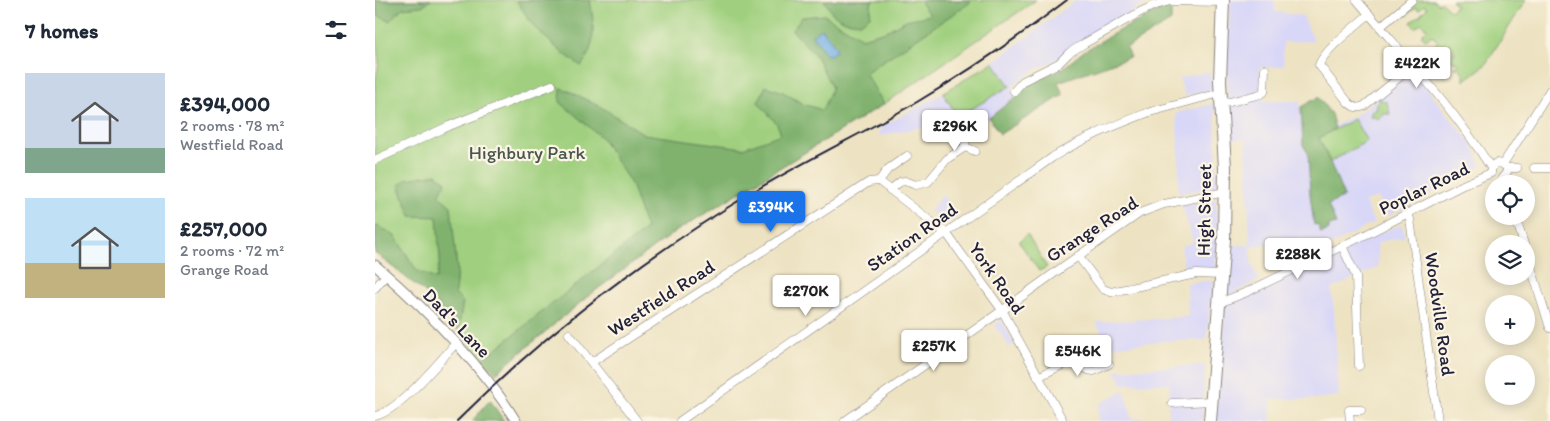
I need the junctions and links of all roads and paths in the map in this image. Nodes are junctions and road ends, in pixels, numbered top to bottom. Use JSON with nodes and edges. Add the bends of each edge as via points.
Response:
{"nodes":[{"id":1,"x":1357,"y":0,"type":"edge"},
{"id":2,"x":1411,"y":0,"type":"edge"},
{"id":3,"x":1223,"y":1,"type":"edge"},
{"id":4,"x":1369,"y":14,"type":"junction"},
{"id":5,"x":1380,"y":27,"type":"junction"},
{"id":6,"x":1413,"y":66,"type":"junction"},
{"id":7,"x":1265,"y":69,"type":"dead end"},
{"id":8,"x":552,"y":85,"type":"dead end"},
{"id":9,"x":1550,"y":90,"type":"edge"},
{"id":10,"x":1013,"y":91,"type":"dead end"},
{"id":11,"x":1220,"y":98,"type":"junction"},
{"id":12,"x":965,"y":133,"type":"dead end"},
{"id":13,"x":965,"y":147,"type":"junction"},
{"id":14,"x":975,"y":151,"type":"dead end"},
{"id":15,"x":907,"y":156,"type":"dead end"},
{"id":16,"x":375,"y":160,"type":"edge"},
{"id":17,"x":1505,"y":166,"type":"junction"},
{"id":18,"x":1517,"y":168,"type":"dead end"},
{"id":19,"x":1534,"y":168,"type":"dead end"},
{"id":20,"x":1550,"y":168,"type":"edge"},
{"id":21,"x":1491,"y":171,"type":"junction"},
{"id":22,"x":1494,"y":175,"type":"edge"},
{"id":23,"x":1506,"y":175,"type":"edge"},
{"id":24,"x":879,"y":181,"type":"junction"},
{"id":25,"x":890,"y":190,"type":"junction"},
{"id":26,"x":1225,"y":192,"type":"junction"},
{"id":27,"x":1407,"y":212,"type":"junction"},
{"id":28,"x":947,"y":234,"type":"junction"},
{"id":29,"x":1341,"y":246,"type":"junction"},
{"id":30,"x":1078,"y":256,"type":"junction"},
{"id":31,"x":375,"y":265,"type":"edge"},
{"id":32,"x":386,"y":275,"type":"junction"},
{"id":33,"x":1221,"y":275,"type":"junction"},
{"id":34,"x":1535,"y":279,"type":"edge"},
{"id":35,"x":375,"y":288,"type":"edge"},
{"id":36,"x":1219,"y":303,"type":"junction"},
{"id":37,"x":1002,"y":310,"type":"junction"},
{"id":38,"x":1550,"y":326,"type":"edge"},
{"id":39,"x":569,"y":334,"type":"dead end"},
{"id":40,"x":456,"y":343,"type":"junction"},
{"id":41,"x":592,"y":362,"type":"junction"},
{"id":42,"x":1109,"y":364,"type":"dead end"},
{"id":43,"x":1359,"y":366,"type":"dead end"},
{"id":44,"x":1038,"y":376,"type":"junction"},
{"id":45,"x":1211,"y":401,"type":"junction"},
{"id":46,"x":1172,"y":403,"type":"dead end"},
{"id":47,"x":1361,"y":410,"type":"dead end"},
{"id":48,"x":375,"y":416,"type":"edge"},
{"id":49,"x":516,"y":421,"type":"edge"},
{"id":50,"x":637,"y":421,"type":"edge"},
{"id":51,"x":680,"y":421,"type":"edge"},
{"id":52,"x":845,"y":421,"type":"edge"},
{"id":53,"x":1063,"y":421,"type":"edge"},
{"id":54,"x":1209,"y":421,"type":"edge"},
{"id":55,"x":1350,"y":421,"type":"edge"},
{"id":56,"x":1438,"y":421,"type":"edge"}],
"edges":[{"from":1,"to":4,"type":"street"},
{"from":2,"to":5,"type":"street"},
{"from":3,"to":10,"type":"street","via":[[1170,1],[1149,8],[1085,43],[1059,64],[1023,81]]},
{"from":3,"to":11,"type":"highway","name":"High Street"},
{"from":4,"to":5,"type":"street"},
{"from":4,"to":6,"type":"street","via":[[1329,50],[1319,65],[1352,107],[1364,106]]},
{"from":5,"to":6,"type":"street"},
{"from":6,"to":21,"type":"street","via":[[1451,111]]},
{"from":7,"to":11,"type":"street","name":"Station Road","via":[[1265,92],[1262,94],[1234,102]]},
{"from":8,"to":16,"type":"street"},
{"from":9,"to":17,"type":"street"},
{"from":11,"to":26,"type":"highway","name":"High Street"},
{"from":11,"to":28,"type":"street","name":"Station Road","via":[[1149,113],[1073,144]]},
{"from":12,"to":13,"type":"street"},
{"from":13,"to":14,"type":"street"},
{"from":13,"to":25,"type":"street","via":[[947,159],[928,182],[916,185],[900,182]]},
{"from":15,"to":24,"type":"street","via":[[888,169]]},
{"from":17,"to":18,"type":"street"},
{"from":17,"to":21,"type":"street","via":[[1496,163]]},
{"from":17,"to":23,"type":"street"},
{"from":19,"to":20,"type":"street"},
{"from":21,"to":22,"type":"street"},
{"from":21,"to":27,"type":"street","name":"Poplar Road"},
{"from":24,"to":25,"type":"street"},
{"from":24,"to":41,"type":"street","name":"Westfield Road","via":[[869,182]]},
{"from":25,"to":28,"type":"street"},
{"from":26,"to":30,"type":"street","name":"Grange Road","via":[[1189,198],[1141,213]]},
{"from":26,"to":33,"type":"highway","name":"High Street"},
{"from":27,"to":29,"type":"street","name":"Poplar Road"},
{"from":27,"to":56,"type":"street","name":"Woodville Road"},
{"from":28,"to":37,"type":"street","name":"York Road"},
{"from":28,"to":51,"type":"street","name":"Station Road"},
{"from":29,"to":36,"type":"street","name":"Poplar Road"},
{"from":29,"to":43,"type":"street","via":[[1356,276]]},
{"from":30,"to":33,"type":"street","via":[[1103,289],[1111,292],[1196,274]]},
{"from":30,"to":37,"type":"street","name":"Grange Road"},
{"from":31,"to":32,"type":"street","name":"Dad's Lane"},
{"from":32,"to":35,"type":"street"},
{"from":32,"to":40,"type":"street","name":"Dad's Lane"},
{"from":33,"to":36,"type":"highway","name":"High Street"},
{"from":34,"to":38,"type":"street"},
{"from":36,"to":45,"type":"highway","name":"High Street"},
{"from":37,"to":44,"type":"street","name":"York Road"},
{"from":37,"to":52,"type":"street","name":"Grange Road"},
{"from":39,"to":41,"type":"street"},
{"from":40,"to":48,"type":"street","via":[[401,401]]},
{"from":40,"to":49,"type":"street","name":"Dad's Lane","via":[[492,385]]},
{"from":41,"to":50,"type":"street"},
{"from":42,"to":44,"type":"street","via":[[1094,371],[1077,363],[1066,363]]},
{"from":44,"to":53,"type":"street","name":"York Road"},
{"from":45,"to":46,"type":"street"},
{"from":45,"to":54,"type":"highway","name":"High Street"},
{"from":47,"to":55,"type":"street","via":[[1349,410]]}]}
